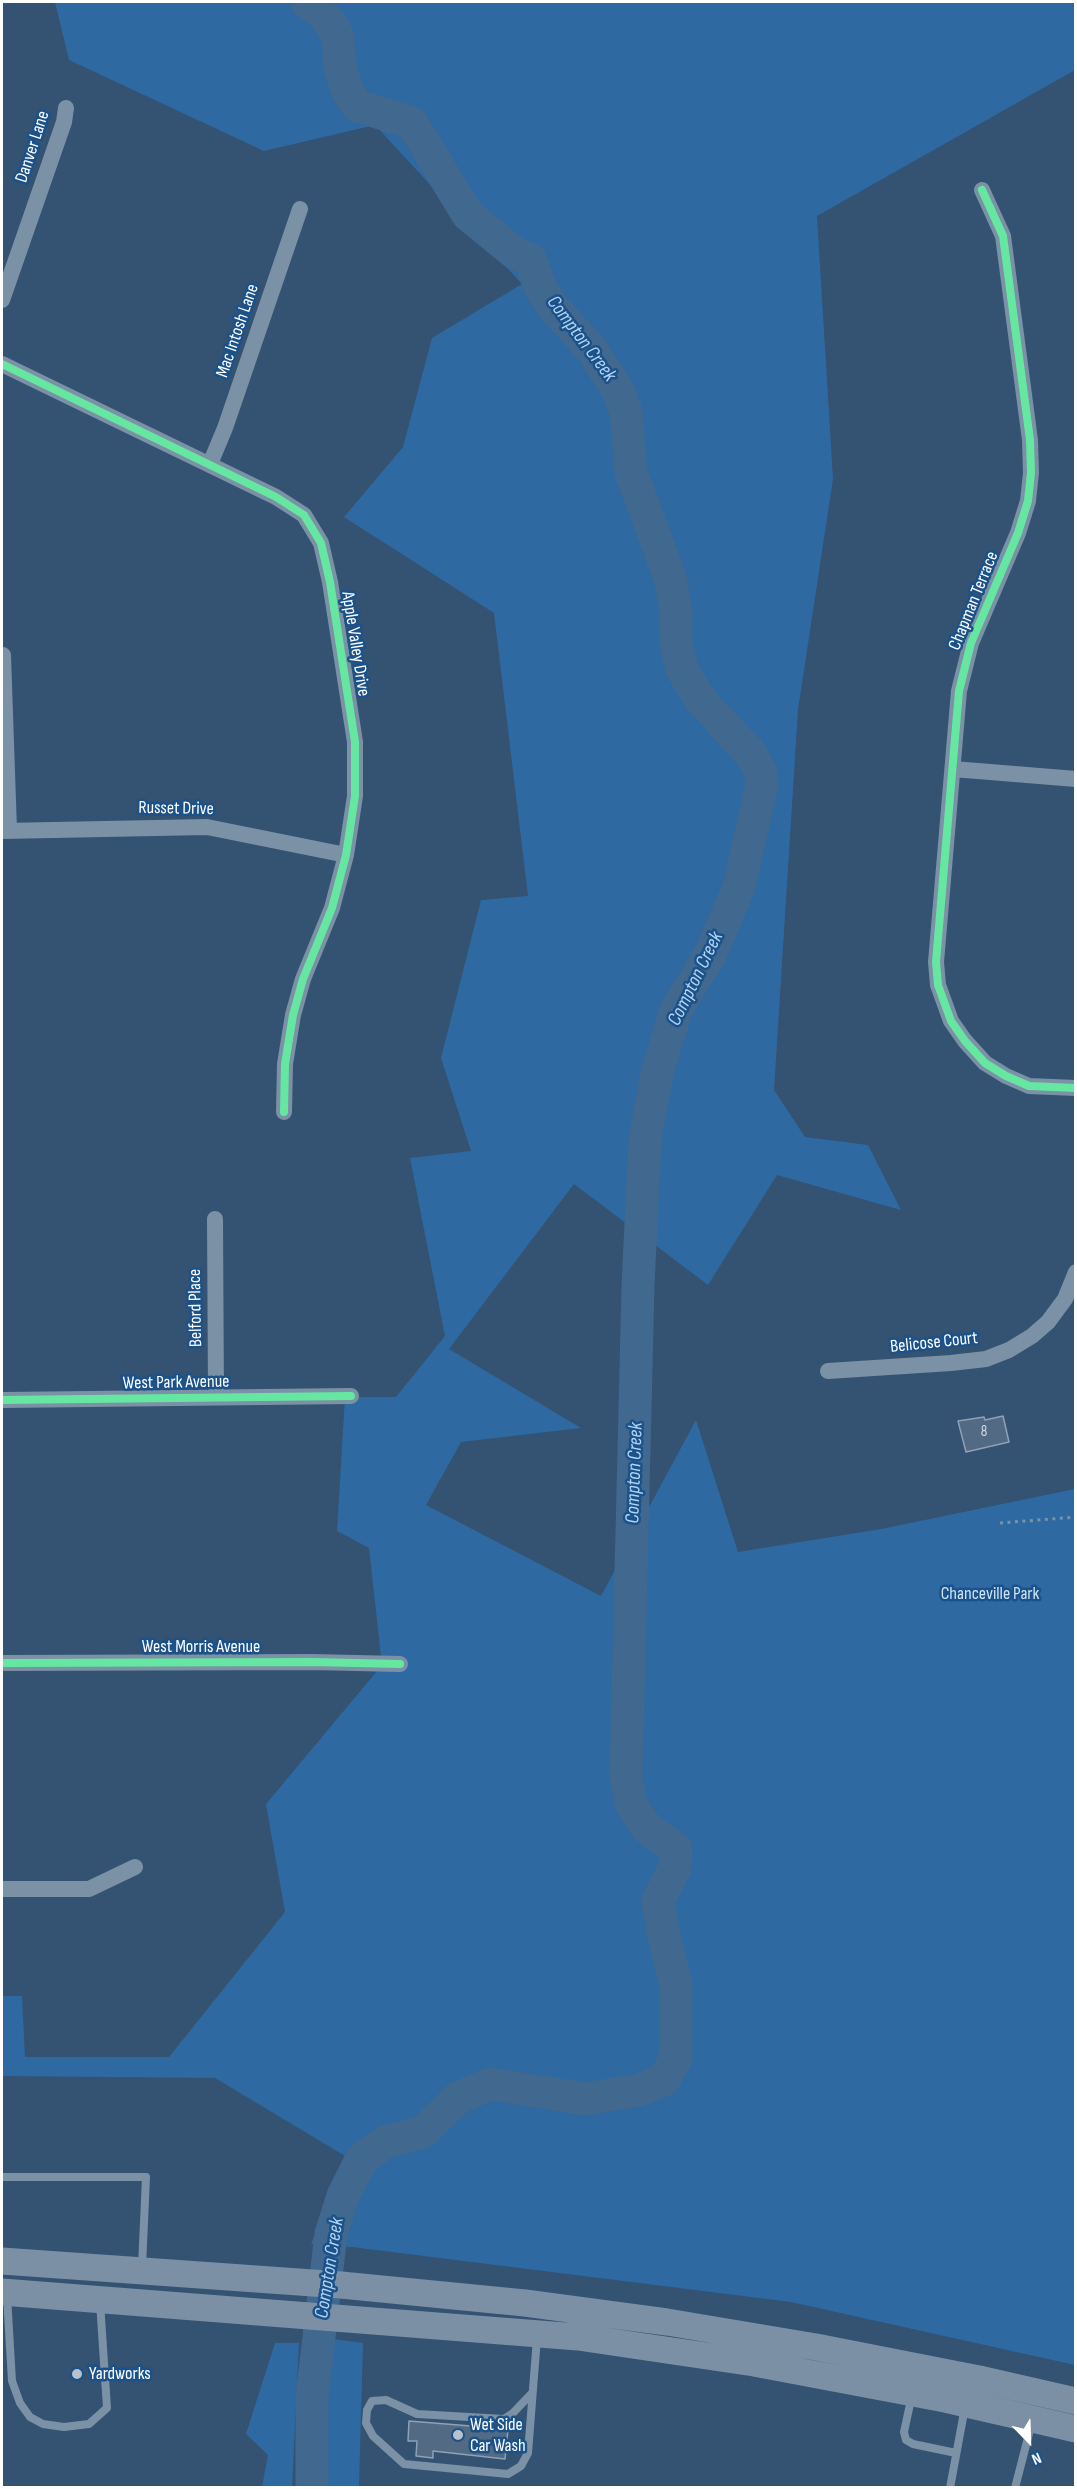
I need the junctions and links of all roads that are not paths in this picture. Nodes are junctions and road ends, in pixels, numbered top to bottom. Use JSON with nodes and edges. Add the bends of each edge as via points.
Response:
{"nodes":[{"id":1,"x":66,"y":108,"type":"dead end"},
{"id":2,"x":982,"y":190,"type":"dead end"},
{"id":3,"x":300,"y":209,"type":"dead end"},
{"id":4,"x":2,"y":300,"type":"edge"},
{"id":5,"x":2,"y":364,"type":"edge"},
{"id":6,"x":210,"y":464,"type":"junction"},
{"id":7,"x":3,"y":655,"type":"edge"},
{"id":8,"x":953,"y":769,"type":"junction"},
{"id":9,"x":1076,"y":779,"type":"edge"},
{"id":10,"x":5,"y":830,"type":"edge"},
{"id":11,"x":346,"y":855,"type":"junction"},
{"id":12,"x":1076,"y":1088,"type":"edge"},
{"id":13,"x":284,"y":1112,"type":"dead end"},
{"id":14,"x":215,"y":1219,"type":"dead end"},
{"id":15,"x":1076,"y":1272,"type":"edge"},
{"id":16,"x":828,"y":1371,"type":"dead end"},
{"id":17,"x":351,"y":1396,"type":"dead end"},
{"id":18,"x":216,"y":1397,"type":"junction"},
{"id":19,"x":2,"y":1400,"type":"edge"},
{"id":20,"x":2,"y":1663,"type":"edge"},
{"id":21,"x":400,"y":1664,"type":"dead end"},
{"id":22,"x":135,"y":1867,"type":"dead end"},
{"id":23,"x":2,"y":1889,"type":"edge"},
{"id":24,"x":2,"y":2177,"type":"edge"},
{"id":25,"x":2,"y":2260,"type":"edge"},
{"id":26,"x":141,"y":2271,"type":"junction"},
{"id":27,"x":4,"y":2292,"type":"edge"},
{"id":28,"x":100,"y":2300,"type":"junction"},
{"id":29,"x":537,"y":2334,"type":"junction"},
{"id":30,"x":532,"y":2393,"type":"junction"},
{"id":31,"x":912,"y":2393,"type":"junction"},
{"id":32,"x":1076,"y":2401,"type":"edge"},
{"id":33,"x":965,"y":2404,"type":"junction"},
{"id":34,"x":1033,"y":2419,"type":"junction"},
{"id":35,"x":1076,"y":2429,"type":"edge"},
{"id":36,"x":956,"y":2453,"type":"junction"},
{"id":37,"x":950,"y":2487,"type":"edge"},
{"id":38,"x":1015,"y":2487,"type":"edge"}],
"edges":[{"from":1,"to":4,"type":"street","name":"Danver Lane"},
{"from":2,"to":8,"type":"street","name":"Chapman Terrace","via":[[1003,236],[1031,473],[1018,533],[966,660],[959,692]]},
{"from":3,"to":6,"type":"street","name":"Mac Intosh Lane"},
{"from":5,"to":6,"type":"street","name":"Apple Valley Drive"},
{"from":6,"to":11,"type":"street","name":"Apple Valley Drive","via":[[304,515],[321,543],[355,742],[355,796]]},
{"from":7,"to":10,"type":"street"},
{"from":8,"to":9,"type":"street"},
{"from":8,"to":12,"type":"street","name":"Chapman Terrace","via":[[936,962],[943,1006],[964,1041],[992,1067],[1029,1086]]},
{"from":10,"to":11,"type":"street","name":"Russet Drive","via":[[207,827]]},
{"from":11,"to":13,"type":"street","name":"Apple Valley Drive","via":[[332,908],[292,1015]]},
{"from":14,"to":18,"type":"street","name":"Belford Place"},
{"from":15,"to":16,"type":"street","name":"Belicose Court","via":[[1065,1299],[1048,1322],[1009,1350],[986,1359]]},
{"from":17,"to":18,"type":"street","name":"West Park Avenue"},
{"from":18,"to":19,"type":"street","name":"West Park Avenue"},
{"from":20,"to":21,"type":"street","name":"West Morris Avenue"},
{"from":22,"to":23,"type":"street","via":[[89,1888]]},
{"from":24,"to":26,"type":"lane","via":[[146,2177]]},
{"from":25,"to":26,"type":"highway"},
{"from":26,"to":32,"type":"highway","via":[[341,2285],[667,2322],[827,2349]]},
{"from":27,"to":28,"type":"highway"},
{"from":27,"to":28,"type":"lane","via":[[12,2381],[20,2403],[30,2417],[43,2424],[64,2427],[89,2424],[107,2408]]},
{"from":28,"to":29,"type":"highway"},
{"from":29,"to":30,"type":"lane"},
{"from":29,"to":31,"type":"highway","via":[[754,2363]]},
{"from":30,"to":30,"type":"lane","via":[[504,2420],[417,2414],[386,2400],[372,2401],[366,2423],[373,2436],[404,2464],[508,2474],[521,2466],[528,2452]]},
{"from":31,"to":33,"type":"highway"},
{"from":31,"to":36,"type":"lane","via":[[906,2440]]},
{"from":33,"to":34,"type":"highway"},
{"from":33,"to":36,"type":"lane"},
{"from":34,"to":35,"type":"highway"},
{"from":34,"to":38,"type":"lane"},
{"from":36,"to":37,"type":"lane"}]}
